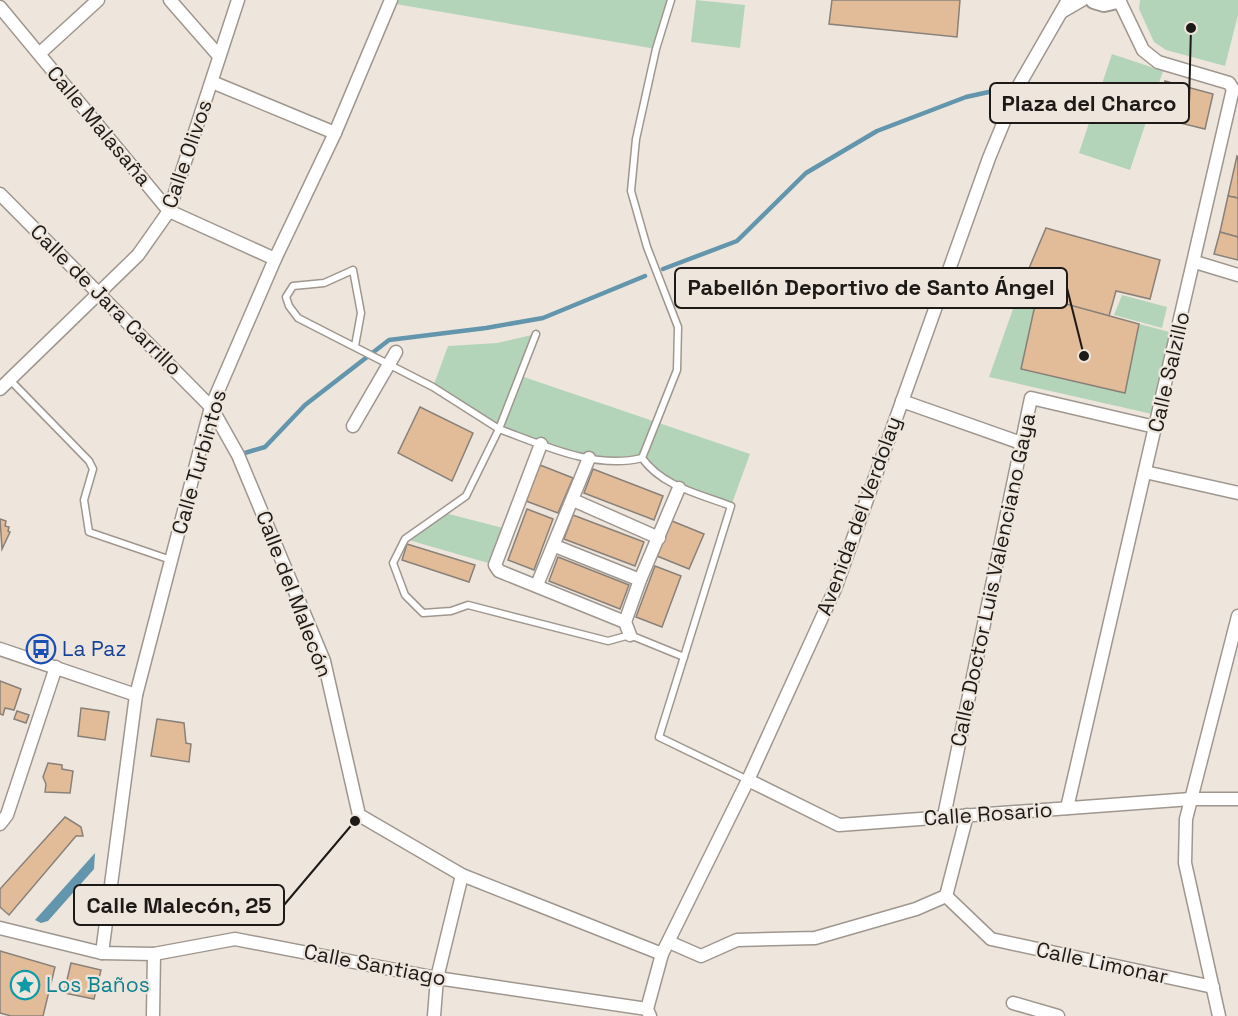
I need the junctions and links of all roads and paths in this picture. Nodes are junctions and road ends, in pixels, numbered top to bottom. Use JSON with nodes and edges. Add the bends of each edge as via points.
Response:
{"nodes":[{"id":1,"x":98,"y":0,"type":"edge"},
{"id":2,"x":170,"y":0,"type":"edge"},
{"id":3,"x":238,"y":0,"type":"edge"},
{"id":4,"x":391,"y":0,"type":"edge"},
{"id":5,"x":671,"y":0,"type":"edge"},
{"id":6,"x":1068,"y":0,"type":"edge"},
{"id":7,"x":1092,"y":0,"type":"edge"},
{"id":8,"x":1118,"y":0,"type":"edge"},
{"id":9,"x":0,"y":7,"type":"edge"},
{"id":10,"x":1062,"y":12,"type":"junction"},
{"id":11,"x":39,"y":54,"type":"junction"},
{"id":12,"x":219,"y":56,"type":"junction"},
{"id":13,"x":212,"y":81,"type":"junction"},
{"id":14,"x":335,"y":133,"type":"junction"},
{"id":15,"x":0,"y":194,"type":"edge"},
{"id":16,"x":169,"y":211,"type":"junction"},
{"id":17,"x":275,"y":260,"type":"junction"},
{"id":18,"x":1195,"y":262,"type":"junction"},
{"id":19,"x":1238,"y":274,"type":"edge"},
{"id":20,"x":97,"y":293,"type":"junction"},
{"id":21,"x":536,"y":334,"type":"dead end"},
{"id":22,"x":355,"y":346,"type":"junction"},
{"id":23,"x":396,"y":352,"type":"dead end"},
{"id":24,"x":389,"y":366,"type":"junction"},
{"id":25,"x":10,"y":379,"type":"junction"},
{"id":26,"x":0,"y":389,"type":"edge"},
{"id":27,"x":902,"y":401,"type":"junction"},
{"id":28,"x":212,"y":407,"type":"junction"},
{"id":29,"x":353,"y":426,"type":"dead end"},
{"id":30,"x":1155,"y":427,"type":"junction"},
{"id":31,"x":499,"y":429,"type":"junction"},
{"id":32,"x":1021,"y":443,"type":"junction"},
{"id":33,"x":541,"y":444,"type":"junction"},
{"id":34,"x":589,"y":458,"type":"junction"},
{"id":35,"x":642,"y":458,"type":"junction"},
{"id":36,"x":1145,"y":472,"type":"junction"},
{"id":37,"x":679,"y":488,"type":"junction"},
{"id":38,"x":1238,"y":493,"type":"edge"},
{"id":39,"x":573,"y":500,"type":"junction"},
{"id":40,"x":659,"y":538,"type":"junction"},
{"id":41,"x":555,"y":546,"type":"junction"},
{"id":42,"x":171,"y":560,"type":"junction"},
{"id":43,"x":640,"y":580,"type":"junction"},
{"id":44,"x":537,"y":585,"type":"junction"},
{"id":45,"x":1238,"y":616,"type":"edge"},
{"id":46,"x":626,"y":622,"type":"junction"},
{"id":47,"x":630,"y":635,"type":"junction"},
{"id":48,"x":0,"y":649,"type":"edge"},
{"id":49,"x":684,"y":657,"type":"junction"},
{"id":50,"x":56,"y":667,"type":"junction"},
{"id":51,"x":136,"y":695,"type":"junction"},
{"id":52,"x":748,"y":780,"type":"junction"},
{"id":53,"x":1191,"y":799,"type":"junction"},
{"id":54,"x":1238,"y":799,"type":"edge"},
{"id":55,"x":1067,"y":808,"type":"junction"},
{"id":56,"x":967,"y":815,"type":"junction"},
{"id":57,"x":944,"y":816,"type":"junction"},
{"id":58,"x":0,"y":824,"type":"edge"},
{"id":59,"x":462,"y":875,"type":"junction"},
{"id":60,"x":946,"y":896,"type":"junction"},
{"id":61,"x":0,"y":928,"type":"edge"},
{"id":62,"x":669,"y":942,"type":"junction"},
{"id":63,"x":102,"y":953,"type":"junction"},
{"id":64,"x":154,"y":954,"type":"junction"},
{"id":65,"x":662,"y":954,"type":"junction"},
{"id":66,"x":437,"y":978,"type":"junction"},
{"id":67,"x":1213,"y":987,"type":"junction"},
{"id":68,"x":1013,"y":1003,"type":"dead end"},
{"id":69,"x":649,"y":1013,"type":"edge"},
{"id":70,"x":153,"y":1016,"type":"edge"},
{"id":71,"x":434,"y":1016,"type":"edge"},
{"id":72,"x":1058,"y":1016,"type":"edge"},
{"id":73,"x":1219,"y":1016,"type":"edge"}],
"edges":[{"from":1,"to":11,"type":"street"},
{"from":2,"to":12,"type":"street"},
{"from":3,"to":12,"type":"street","name":"Calle Olivos"},
{"from":4,"to":14,"type":"street","name":"Calle Turbintos"},
{"from":5,"to":35,"type":"lane","via":[[636,139],[631,191],[647,247],[678,327],[676,369]]},
{"from":6,"to":10,"type":"street","name":"Avenida del Verdolay"},
{"from":7,"to":8,"type":"main road"},
{"from":7,"to":10,"type":"street","name":"Avenida del Verdolay"},
{"from":8,"to":18,"type":"street","name":"Calle Salzillo","via":[[1149,57],[1232,86]]},
{"from":9,"to":11,"type":"street","name":"Calle Malasaña"},
{"from":10,"to":27,"type":"street","name":"Avenida del Verdolay","via":[[1019,85]]},
{"from":11,"to":16,"type":"street","name":"Calle Malasaña"},
{"from":12,"to":13,"type":"street","name":"Calle Olivos"},
{"from":13,"to":14,"type":"street"},
{"from":13,"to":16,"type":"street","name":"Calle Olivos"},
{"from":14,"to":17,"type":"street","name":"Calle Turbintos"},
{"from":15,"to":20,"type":"street","name":"Calle de Jara Carrillo"},
{"from":16,"to":17,"type":"street","name":"Calle Malasaña"},
{"from":16,"to":20,"type":"street","name":"Calle Olivos","via":[[138,255]]},
{"from":17,"to":28,"type":"street","name":"Calle Turbintos"},
{"from":18,"to":19,"type":"street"},
{"from":18,"to":30,"type":"street","name":"Calle Salzillo"},
{"from":20,"to":25,"type":"street","name":"Calle Olivos"},
{"from":20,"to":28,"type":"street","name":"Calle de Jara Carrillo"},
{"from":21,"to":31,"type":"lane"},
{"from":22,"to":22,"type":"lane","via":[[361,313],[353,270],[324,283],[292,286],[286,297],[298,318]]},
{"from":22,"to":24,"type":"lane"},
{"from":23,"to":24,"type":"street"},
{"from":24,"to":29,"type":"street"},
{"from":24,"to":31,"type":"lane","via":[[433,387]]},
{"from":25,"to":26,"type":"street","name":"Calle Olivos"},
{"from":25,"to":42,"type":"lane","via":[[89,461],[93,469],[84,501],[89,532]]},
{"from":27,"to":32,"type":"street"},
{"from":27,"to":52,"type":"street","name":"Avenida del Verdolay","via":[[836,589]]},
{"from":28,"to":42,"type":"street","name":"Calle Turbintos"},
{"from":28,"to":59,"type":"street","name":"Calle del Malecón","via":[[238,455],[324,662],[359,815]]},
{"from":30,"to":32,"type":"street","name":"Calle Doctor Luis Valenciano Gaya","via":[[1031,398]]},
{"from":30,"to":36,"type":"street","name":"Calle Salzillo"},
{"from":31,"to":33,"type":"lane"},
{"from":31,"to":47,"type":"lane","via":[[466,496],[405,539],[393,562],[405,595],[423,613],[468,605],[608,641]]},
{"from":32,"to":57,"type":"street","name":"Calle Doctor Luis Valenciano Gaya"},
{"from":33,"to":34,"type":"lane"},
{"from":33,"to":44,"type":"street","via":[[495,565],[499,571]]},
{"from":34,"to":35,"type":"lane","via":[[622,463]]},
{"from":34,"to":39,"type":"street"},
{"from":35,"to":37,"type":"lane","via":[[652,472]]},
{"from":36,"to":38,"type":"street"},
{"from":36,"to":55,"type":"street","name":"Calle Salzillo"},
{"from":37,"to":40,"type":"street"},
{"from":37,"to":49,"type":"lane","via":[[731,506]]},
{"from":39,"to":40,"type":"street"},
{"from":39,"to":41,"type":"street"},
{"from":40,"to":43,"type":"street"},
{"from":41,"to":43,"type":"street"},
{"from":41,"to":44,"type":"street"},
{"from":42,"to":51,"type":"street","name":"Calle Turbintos"},
{"from":43,"to":46,"type":"street"},
{"from":44,"to":46,"type":"street"},
{"from":45,"to":53,"type":"street"},
{"from":46,"to":47,"type":"street"},
{"from":47,"to":49,"type":"lane"},
{"from":48,"to":50,"type":"street"},
{"from":49,"to":52,"type":"lane","via":[[659,737]]},
{"from":50,"to":51,"type":"street"},
{"from":50,"to":58,"type":"street","via":[[7,815]]},
{"from":51,"to":63,"type":"street","name":"Calle Turbintos"},
{"from":52,"to":57,"type":"street","name":"Calle Rosario","via":[[839,825]]},
{"from":52,"to":62,"type":"street","name":"Avenida del Verdolay"},
{"from":53,"to":54,"type":"street","name":"Calle Rosario"},
{"from":53,"to":55,"type":"street","name":"Calle Rosario"},
{"from":53,"to":67,"type":"street","via":[[1185,819],[1185,863]]},
{"from":55,"to":56,"type":"street","name":"Calle Rosario"},
{"from":56,"to":57,"type":"street","name":"Calle Rosario"},
{"from":56,"to":60,"type":"street"},
{"from":59,"to":65,"type":"street","name":"Calle del Malecón"},
{"from":59,"to":66,"type":"street"},
{"from":60,"to":62,"type":"street","via":[[916,909],[815,938],[737,940],[701,956]]},
{"from":60,"to":67,"type":"street","name":"Calle Limonar","via":[[991,939]]},
{"from":61,"to":63,"type":"street"},
{"from":62,"to":65,"type":"street","name":"Avenida del Verdolay"},
{"from":63,"to":64,"type":"street","name":"Calle Santiago"},
{"from":64,"to":66,"type":"street","name":"Calle Santiago","via":[[235,939]]},
{"from":64,"to":70,"type":"street"},
{"from":65,"to":69,"type":"street","name":"Avenida del Verdolay"},
{"from":66,"to":69,"type":"street","name":"Calle Santiago"},
{"from":66,"to":71,"type":"street"},
{"from":67,"to":73,"type":"street"},
{"from":68,"to":72,"type":"street"}]}
